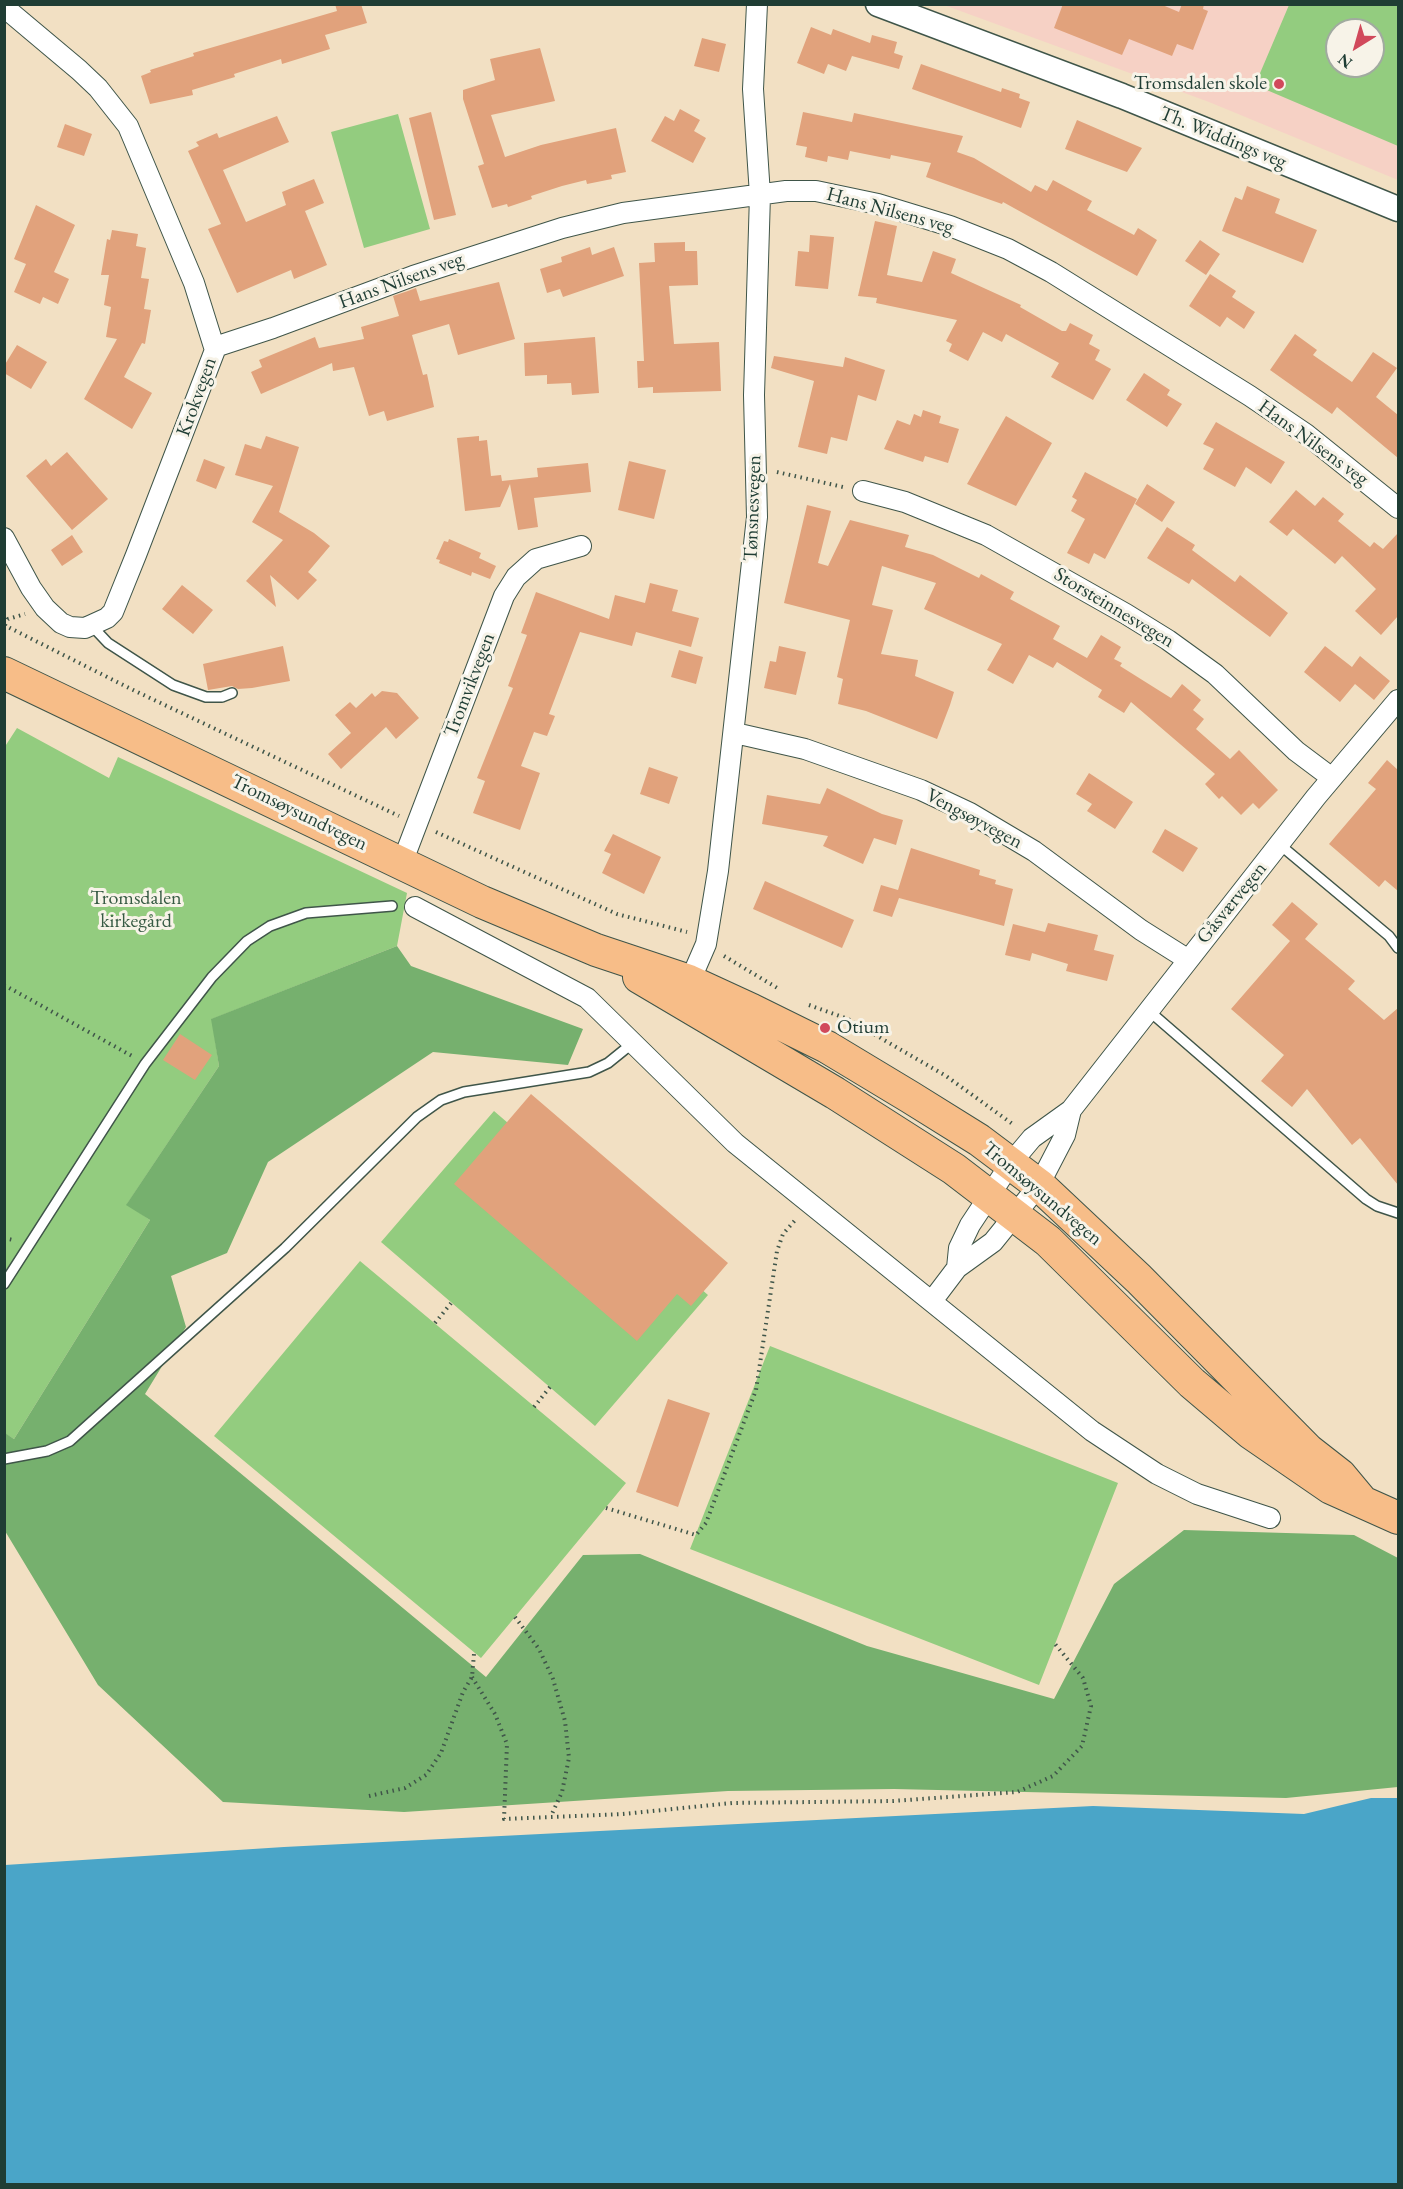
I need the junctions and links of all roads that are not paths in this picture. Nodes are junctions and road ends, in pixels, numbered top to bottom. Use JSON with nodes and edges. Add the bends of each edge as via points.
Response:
{"nodes":[{"id":1,"x":757,"y":4,"type":"edge"},
{"id":2,"x":878,"y":4,"type":"edge"},
{"id":3,"x":4,"y":7,"type":"edge"},
{"id":4,"x":760,"y":195,"type":"junction"},
{"id":5,"x":1398,"y":209,"type":"edge"},
{"id":6,"x":215,"y":346,"type":"junction"},
{"id":7,"x":863,"y":492,"type":"road end"},
{"id":8,"x":1398,"y":508,"type":"edge"},
{"id":9,"x":4,"y":538,"type":"edge"},
{"id":10,"x":581,"y":546,"type":"dead end"},
{"id":11,"x":92,"y":626,"type":"junction"},
{"id":12,"x":4,"y":673,"type":"edge"},
{"id":13,"x":232,"y":693,"type":"dead end"},
{"id":14,"x":1396,"y":707,"type":"edge"},
{"id":15,"x":735,"y":733,"type":"junction"},
{"id":16,"x":1332,"y":778,"type":"junction"},
{"id":17,"x":1279,"y":844,"type":"junction"},
{"id":18,"x":402,"y":863,"type":"junction"},
{"id":19,"x":392,"y":906,"type":"dead end"},
{"id":20,"x":410,"y":906,"type":"dead end"},
{"id":21,"x":1398,"y":948,"type":"edge"},
{"id":22,"x":1187,"y":959,"type":"junction"},
{"id":23,"x":685,"y":992,"type":"junction"},
{"id":24,"x":1148,"y":1010,"type":"junction"},
{"id":25,"x":634,"y":1042,"type":"junction"},
{"id":26,"x":1071,"y":1110,"type":"junction"},
{"id":27,"x":1011,"y":1163,"type":"junction"},
{"id":28,"x":1039,"y":1185,"type":"junction"},
{"id":29,"x":988,"y":1194,"type":"junction"},
{"id":30,"x":1398,"y":1213,"type":"edge"},
{"id":31,"x":1016,"y":1215,"type":"junction"},
{"id":32,"x":957,"y":1268,"type":"junction"},
{"id":33,"x":4,"y":1284,"type":"edge"},
{"id":34,"x":932,"y":1302,"type":"junction"},
{"id":35,"x":4,"y":1459,"type":"edge"},
{"id":36,"x":1360,"y":1499,"type":"junction"},
{"id":37,"x":1270,"y":1518,"type":"dead end"},
{"id":38,"x":1398,"y":1518,"type":"edge"}],
"edges":[{"from":1,"to":4,"type":"street","name":"Tønsnesvegen","via":[[753,89]]},
{"from":2,"to":5,"type":"street","name":"Th. Widdings veg","via":[[1122,96]]},
{"from":3,"to":6,"type":"street","name":"Krokvegen","via":[[79,70],[128,126],[189,272]]},
{"from":4,"to":6,"type":"street","name":"Hans Nilsens veg","via":[[623,213],[562,228]]},
{"from":4,"to":8,"type":"street","name":"Hans Nilsens veg","via":[[802,190],[850,197],[940,222],[1008,249],[1104,303],[1250,396]]},
{"from":4,"to":15,"type":"street","name":"Tønsnesvegen","via":[[754,396],[757,517]]},
{"from":6,"to":11,"type":"street","name":"Krokvegen","via":[[209,370],[112,612]]},
{"from":7,"to":16,"type":"street","name":"Storsteinnesvegen","via":[[905,502],[986,535],[1135,619],[1215,674],[1296,751]]},
{"from":9,"to":11,"type":"street","via":[[31,588],[56,618],[70,627]]},
{"from":10,"to":18,"type":"street","name":"Tromvikvegen","via":[[536,559],[510,585]]},
{"from":11,"to":13,"type":"lane","via":[[117,649],[173,685],[206,697]]},
{"from":12,"to":18,"type":"highway","name":"Tromsøysundvegen"},
{"from":14,"to":16,"type":"street","name":"Gåsværvegen"},
{"from":15,"to":22,"type":"street","name":"Vengsøyvegen","via":[[805,749],[948,802],[1034,851]]},
{"from":15,"to":23,"type":"street","name":"Tønsnesvegen","via":[[706,944]]},
{"from":16,"to":17,"type":"street","name":"Gåsværvegen"},
{"from":17,"to":21,"type":"lane","via":[[1389,936]]},
{"from":17,"to":22,"type":"street","name":"Gåsværvegen"},
{"from":18,"to":23,"type":"highway","name":"Tromsøysundvegen"},
{"from":19,"to":33,"type":"lane","via":[[306,913],[270,926],[247,941],[212,977],[145,1064]]},
{"from":20,"to":25,"type":"street","via":[[586,998]]},
{"from":22,"to":24,"type":"street","name":"Gåsværvegen"},
{"from":23,"to":27,"type":"highway","name":"Tromsøysundvegen","via":[[827,1047]]},
{"from":23,"to":29,"type":"highway","name":"Tromsøysundvegen"},
{"from":24,"to":26,"type":"street","name":"Gåsværvegen"},
{"from":24,"to":30,"type":"lane","via":[[1366,1198]]},
{"from":25,"to":34,"type":"street","via":[[735,1143]]},
{"from":25,"to":35,"type":"lane","via":[[608,1063],[589,1072],[464,1092],[441,1100],[417,1117],[285,1248],[70,1441],[47,1452]]},
{"from":26,"to":27,"type":"street","name":"Gåsværvegen","via":[[1032,1138]]},
{"from":26,"to":28,"type":"street","name":"Gåsværvegen","via":[[1065,1135]]},
{"from":27,"to":28,"type":"highway","name":"Tromsøysundvegen"},
{"from":27,"to":29,"type":"street","name":"Gåsværvegen"},
{"from":28,"to":31,"type":"street","name":"Gåsværvegen"},
{"from":28,"to":36,"type":"highway","name":"Tromsøysundvegen","via":[[1139,1279],[1308,1450],[1340,1474]]},
{"from":29,"to":31,"type":"highway","name":"Tromsøysundvegen"},
{"from":29,"to":32,"type":"street","name":"Gåsværvegen","via":[[959,1248]]},
{"from":31,"to":32,"type":"street","name":"Gåsværvegen","via":[[986,1248]]},
{"from":31,"to":36,"type":"highway","name":"Tromsøysundvegen","via":[[1048,1241],[1223,1411],[1304,1472]]},
{"from":32,"to":34,"type":"street"},
{"from":34,"to":37,"type":"street","via":[[1122,1452],[1197,1494]]},
{"from":36,"to":38,"type":"highway","name":"Tromsøysundvegen"}]}
